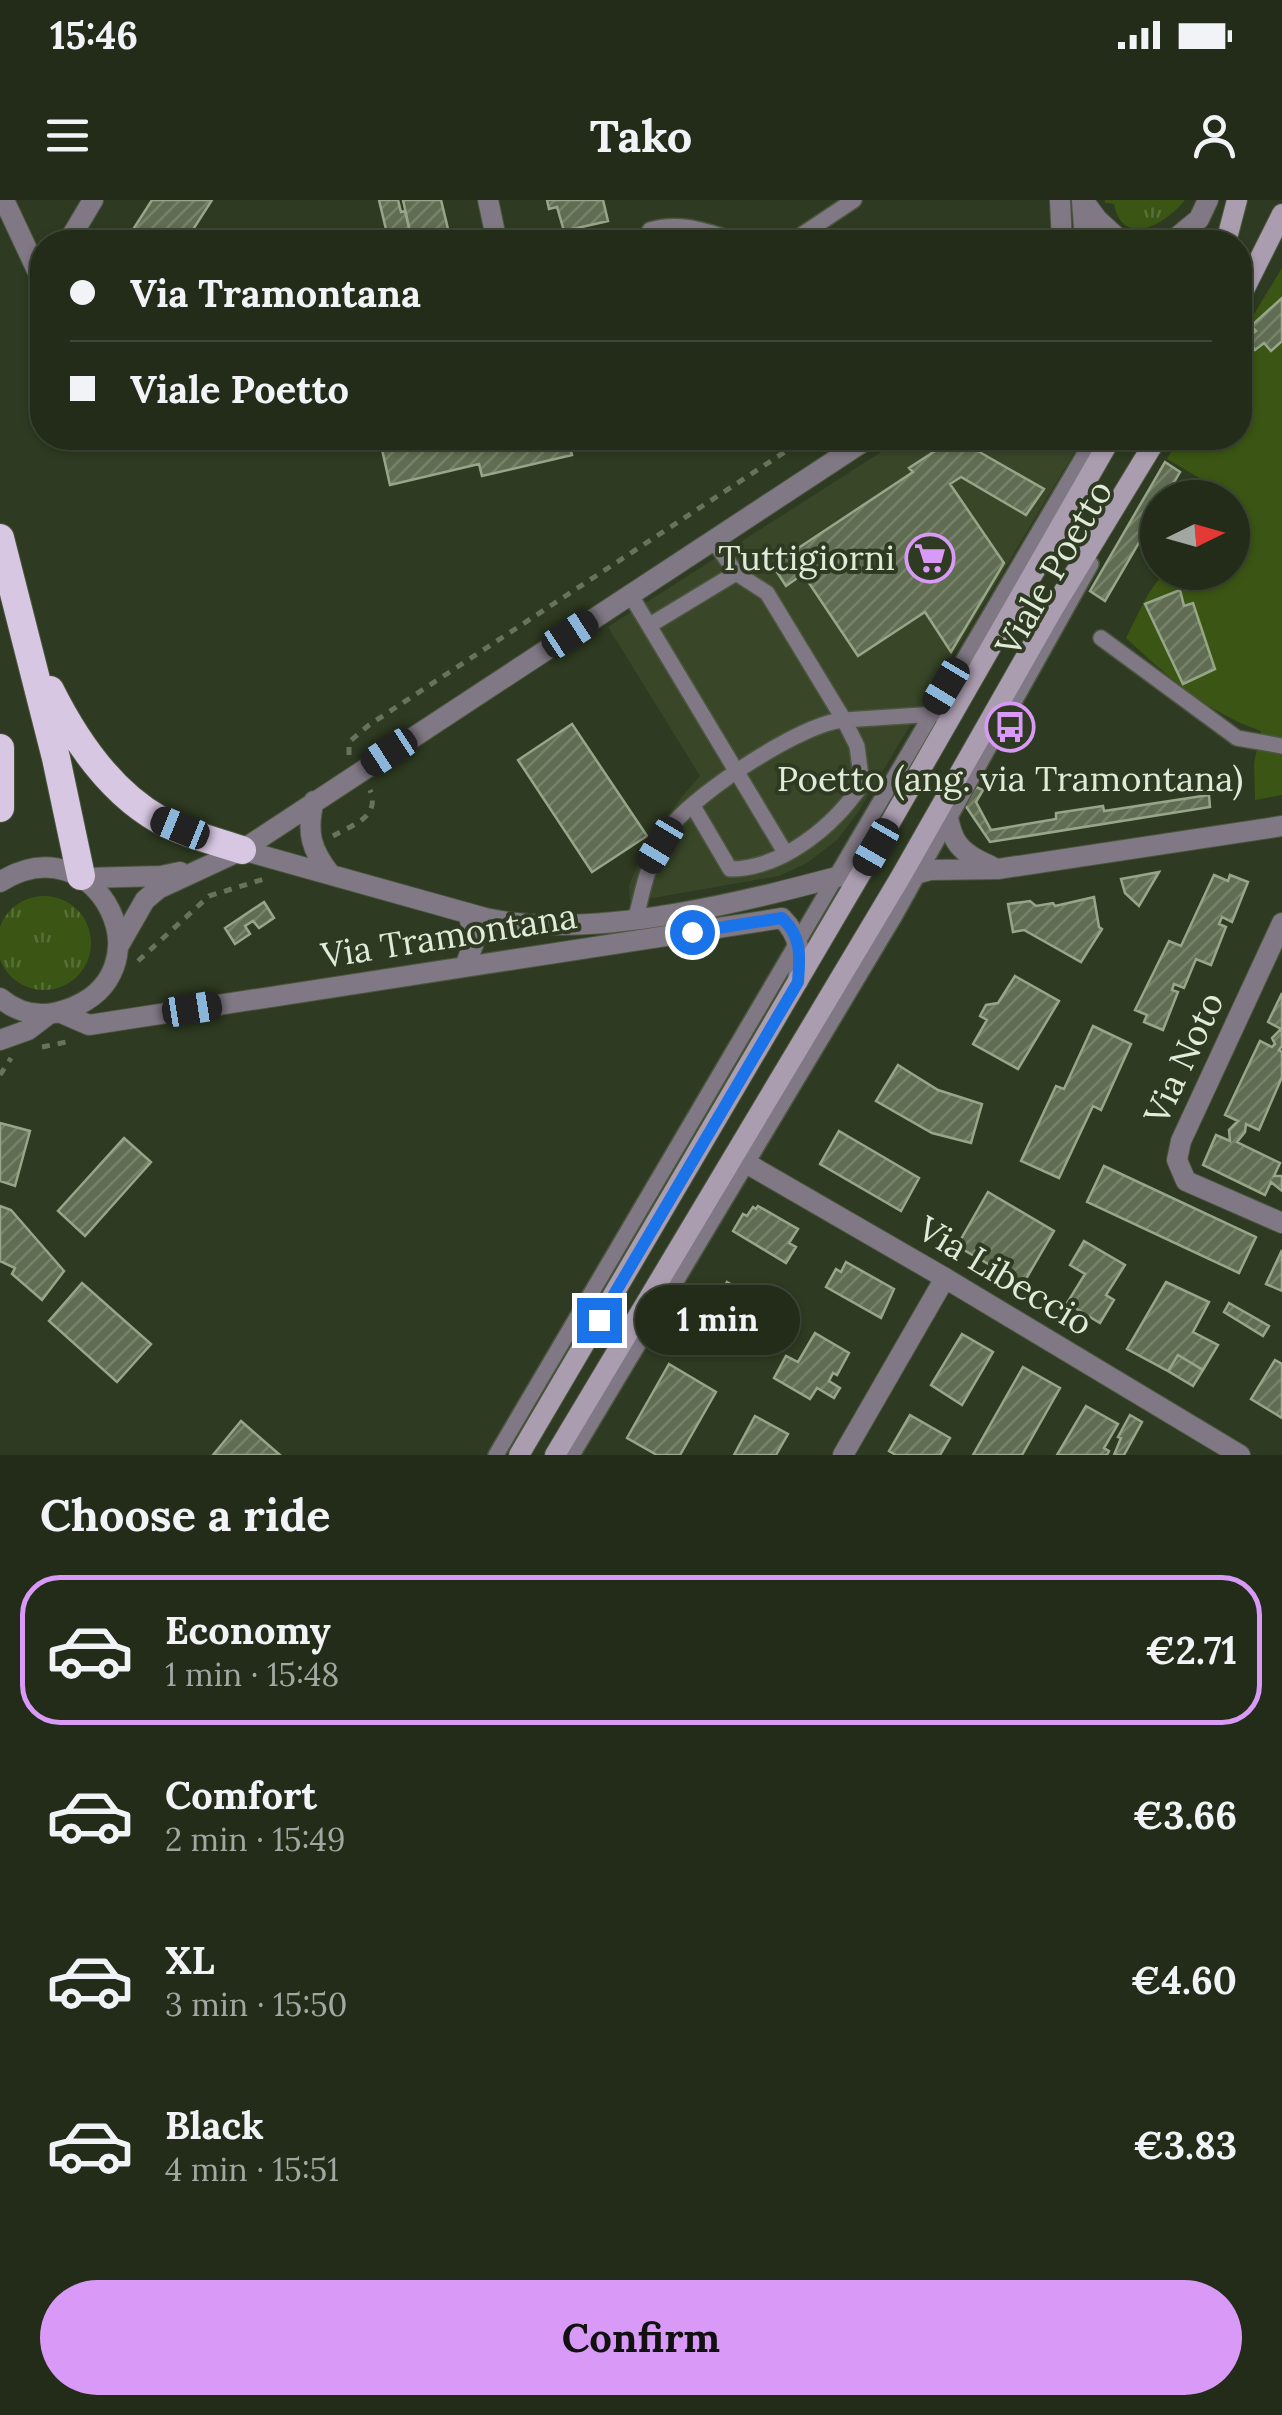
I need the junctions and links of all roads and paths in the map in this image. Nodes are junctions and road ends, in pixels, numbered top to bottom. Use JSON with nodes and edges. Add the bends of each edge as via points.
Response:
{"nodes":[{"id":1,"x":4,"y":200,"type":"edge"},
{"id":2,"x":93,"y":200,"type":"edge"},
{"id":3,"x":488,"y":200,"type":"edge"},
{"id":4,"x":854,"y":200,"type":"edge"},
{"id":5,"x":1060,"y":200,"type":"edge"},
{"id":6,"x":1082,"y":200,"type":"edge"},
{"id":7,"x":1208,"y":200,"type":"edge"},
{"id":8,"x":1238,"y":200,"type":"edge"},
{"id":9,"x":1096,"y":210,"type":"edge"},
{"id":10,"x":1282,"y":214,"type":"edge"},
{"id":11,"x":75,"y":230,"type":"edge"},
{"id":12,"x":495,"y":230,"type":"edge"},
{"id":13,"x":650,"y":230,"type":"edge"},
{"id":14,"x":702,"y":230,"type":"edge"},
{"id":15,"x":810,"y":230,"type":"edge"},
{"id":16,"x":1061,"y":230,"type":"edge"},
{"id":17,"x":1084,"y":230,"type":"edge"},
{"id":18,"x":1112,"y":230,"type":"edge"},
{"id":19,"x":1186,"y":230,"type":"edge"},
{"id":20,"x":1229,"y":230,"type":"edge"},
{"id":21,"x":30,"y":255,"type":"edge"},
{"id":22,"x":1252,"y":274,"type":"edge"},
{"id":23,"x":788,"y":450,"type":"edge"},
{"id":24,"x":851,"y":450,"type":"edge"},
{"id":25,"x":1087,"y":450,"type":"edge"},
{"id":26,"x":1104,"y":450,"type":"edge"},
{"id":27,"x":1150,"y":450,"type":"edge"},
{"id":28,"x":1160,"y":450,"type":"edge"},
{"id":29,"x":0,"y":538,"type":"edge"},
{"id":30,"x":713,"y":540,"type":"junction"},
{"id":31,"x":736,"y":573,"type":"junction"},
{"id":32,"x":630,"y":594,"type":"junction"},
{"id":33,"x":650,"y":624,"type":"junction"},
{"id":34,"x":1101,"y":638,"type":"dead end"},
{"id":35,"x":28,"y":644,"type":"junction"},
{"id":36,"x":953,"y":712,"type":"junction"},
{"id":37,"x":930,"y":714,"type":"junction"},
{"id":38,"x":844,"y":720,"type":"junction"},
{"id":39,"x":1282,"y":746,"type":"edge"},
{"id":40,"x":0,"y":748,"type":"edge"},
{"id":41,"x":352,"y":758,"type":"dead end"},
{"id":42,"x":738,"y":773,"type":"junction"},
{"id":43,"x":372,"y":793,"type":"dead end"},
{"id":44,"x":314,"y":801,"type":"junction"},
{"id":45,"x":693,"y":806,"type":"junction"},
{"id":46,"x":0,"y":808,"type":"edge"},
{"id":47,"x":946,"y":810,"type":"junction"},
{"id":48,"x":1282,"y":826,"type":"edge"},
{"id":49,"x":332,"y":837,"type":"dead end"},
{"id":50,"x":242,"y":850,"type":"junction"},
{"id":51,"x":786,"y":854,"type":"junction"},
{"id":52,"x":202,"y":868,"type":"junction"},
{"id":53,"x":998,"y":869,"type":"junction"},
{"id":54,"x":863,"y":870,"type":"junction"},
{"id":55,"x":331,"y":875,"type":"junction"},
{"id":56,"x":909,"y":876,"type":"junction"},
{"id":57,"x":83,"y":877,"type":"junction"},
{"id":58,"x":266,"y":878,"type":"dead end"},
{"id":59,"x":834,"y":878,"type":"junction"},
{"id":60,"x":0,"y":882,"type":"edge"},
{"id":61,"x":468,"y":914,"type":"junction"},
{"id":62,"x":636,"y":918,"type":"junction"},
{"id":63,"x":1282,"y":923,"type":"edge"},
{"id":64,"x":798,"y":940,"type":"junction"},
{"id":65,"x":118,"y":947,"type":"junction"},
{"id":66,"x":135,"y":964,"type":"dead end"},
{"id":67,"x":466,"y":966,"type":"junction"},
{"id":68,"x":798,"y":982,"type":"junction"},
{"id":69,"x":27,"y":1009,"type":"edge"},
{"id":70,"x":82,"y":1039,"type":"dead end"},
{"id":71,"x":7,"y":1044,"type":"edge"},
{"id":72,"x":31,"y":1049,"type":"dead end"},
{"id":73,"x":0,"y":1074,"type":"edge"},
{"id":74,"x":740,"y":1160,"type":"junction"},
{"id":75,"x":1282,"y":1222,"type":"edge"},
{"id":76,"x":945,"y":1278,"type":"junction"},
{"id":77,"x":564,"y":1453,"type":"edge"},
{"id":78,"x":496,"y":1455,"type":"edge"},
{"id":79,"x":519,"y":1455,"type":"edge"},
{"id":80,"x":843,"y":1455,"type":"edge"},
{"id":81,"x":1240,"y":1455,"type":"edge"}],
"edges":[{"from":1,"to":21,"type":"street"},
{"from":2,"to":11,"type":"street"},
{"from":3,"to":12,"type":"street"},
{"from":4,"to":15,"type":"lane"},
{"from":5,"to":16,"type":"street"},
{"from":6,"to":9,"type":"street"},
{"from":6,"to":17,"type":"street"},
{"from":7,"to":19,"type":"street"},
{"from":8,"to":20,"type":"main road"},
{"from":9,"to":18,"type":"street"},
{"from":10,"to":22,"type":"main road"},
{"from":13,"to":14,"type":"lane"},
{"from":23,"to":41,"type":"path","via":[[369,725],[349,742]]},
{"from":24,"to":30,"type":"street"},
{"from":25,"to":37,"type":"lane"},
{"from":26,"to":36,"type":"main road","name":"Viale Poetto"},
{"from":27,"to":47,"type":"main road","name":"Viale Poetto","via":[[1053,609]]},
{"from":28,"to":47,"type":"lane","name":"Viale Poetto"},
{"from":29,"to":35,"type":"highway"},
{"from":30,"to":31,"type":"lane"},
{"from":30,"to":32,"type":"street"},
{"from":31,"to":33,"type":"lane"},
{"from":31,"to":38,"type":"lane","via":[[766,593]]},
{"from":32,"to":33,"type":"lane"},
{"from":32,"to":44,"type":"street"},
{"from":33,"to":42,"type":"lane"},
{"from":34,"to":39,"type":"lane","via":[[1238,738]]},
{"from":35,"to":50,"type":"highway","via":[[92,761],[159,820]]},
{"from":35,"to":57,"type":"highway"},
{"from":36,"to":37,"type":"lane"},
{"from":36,"to":54,"type":"main road","name":"Viale Poetto"},
{"from":37,"to":38,"type":"lane"},
{"from":37,"to":59,"type":"lane"},
{"from":38,"to":42,"type":"lane","via":[[790,738]]},
{"from":38,"to":51,"type":"lane","via":[[857,746],[862,784],[819,831]]},
{"from":40,"to":46,"type":"highway"},
{"from":42,"to":45,"type":"lane"},
{"from":42,"to":51,"type":"lane"},
{"from":43,"to":49,"type":"path","via":[[366,818]]},
{"from":44,"to":50,"type":"street"},
{"from":44,"to":55,"type":"street","via":[[310,840]]},
{"from":45,"to":51,"type":"lane","via":[[730,869],[751,869]]},
{"from":45,"to":62,"type":"lane","via":[[672,824],[647,866]]},
{"from":47,"to":53,"type":"street","via":[[950,835],[967,856]]},
{"from":47,"to":56,"type":"main road","name":"Viale Poetto"},
{"from":48,"to":53,"type":"street"},
{"from":50,"to":52,"type":"street"},
{"from":50,"to":55,"type":"street","name":"Via Tramontana"},
{"from":52,"to":57,"type":"street"},
{"from":52,"to":65,"type":"street","via":[[145,900]]},
{"from":53,"to":56,"type":"street"},
{"from":54,"to":59,"type":"street","name":"Via Tramontana"},
{"from":54,"to":68,"type":"main road","name":"Viale Poetto"},
{"from":55,"to":61,"type":"street","name":"Via Tramontana"},
{"from":56,"to":74,"type":"main road","name":"Viale Poetto"},
{"from":57,"to":60,"type":"street","via":[[46,868]]},
{"from":57,"to":65,"type":"street","via":[[109,905]]},
{"from":58,"to":66,"type":"path","via":[[209,896]]},
{"from":59,"to":62,"type":"street","name":"Via Tramontana","via":[[751,900]]},
{"from":59,"to":64,"type":"lane"},
{"from":61,"to":62,"type":"street","name":"Via Tramontana","via":[[553,926]]},
{"from":61,"to":67,"type":"street","via":[[475,940]]},
{"from":63,"to":75,"type":"street","name":"Via Noto","via":[[1176,1160],[1186,1180]]},
{"from":64,"to":67,"type":"street","name":"Via Tramontana","via":[[782,918]]},
{"from":64,"to":68,"type":"street"},
{"from":64,"to":78,"type":"lane"},
{"from":65,"to":69,"type":"street","via":[[111,975],[83,1004]]},
{"from":67,"to":69,"type":"street","name":"Via Tramontana","via":[[89,1025]]},
{"from":68,"to":79,"type":"main road","name":"Viale Poetto"},
{"from":69,"to":71,"type":"street","via":[[28,1030]]},
{"from":70,"to":72,"type":"path"},
{"from":71,"to":73,"type":"path"},
{"from":74,"to":76,"type":"street","name":"Via Libeccio"},
{"from":74,"to":77,"type":"main road","name":"Viale Poetto"},
{"from":76,"to":80,"type":"street"},
{"from":76,"to":81,"type":"street","name":"Via Libeccio"}]}
